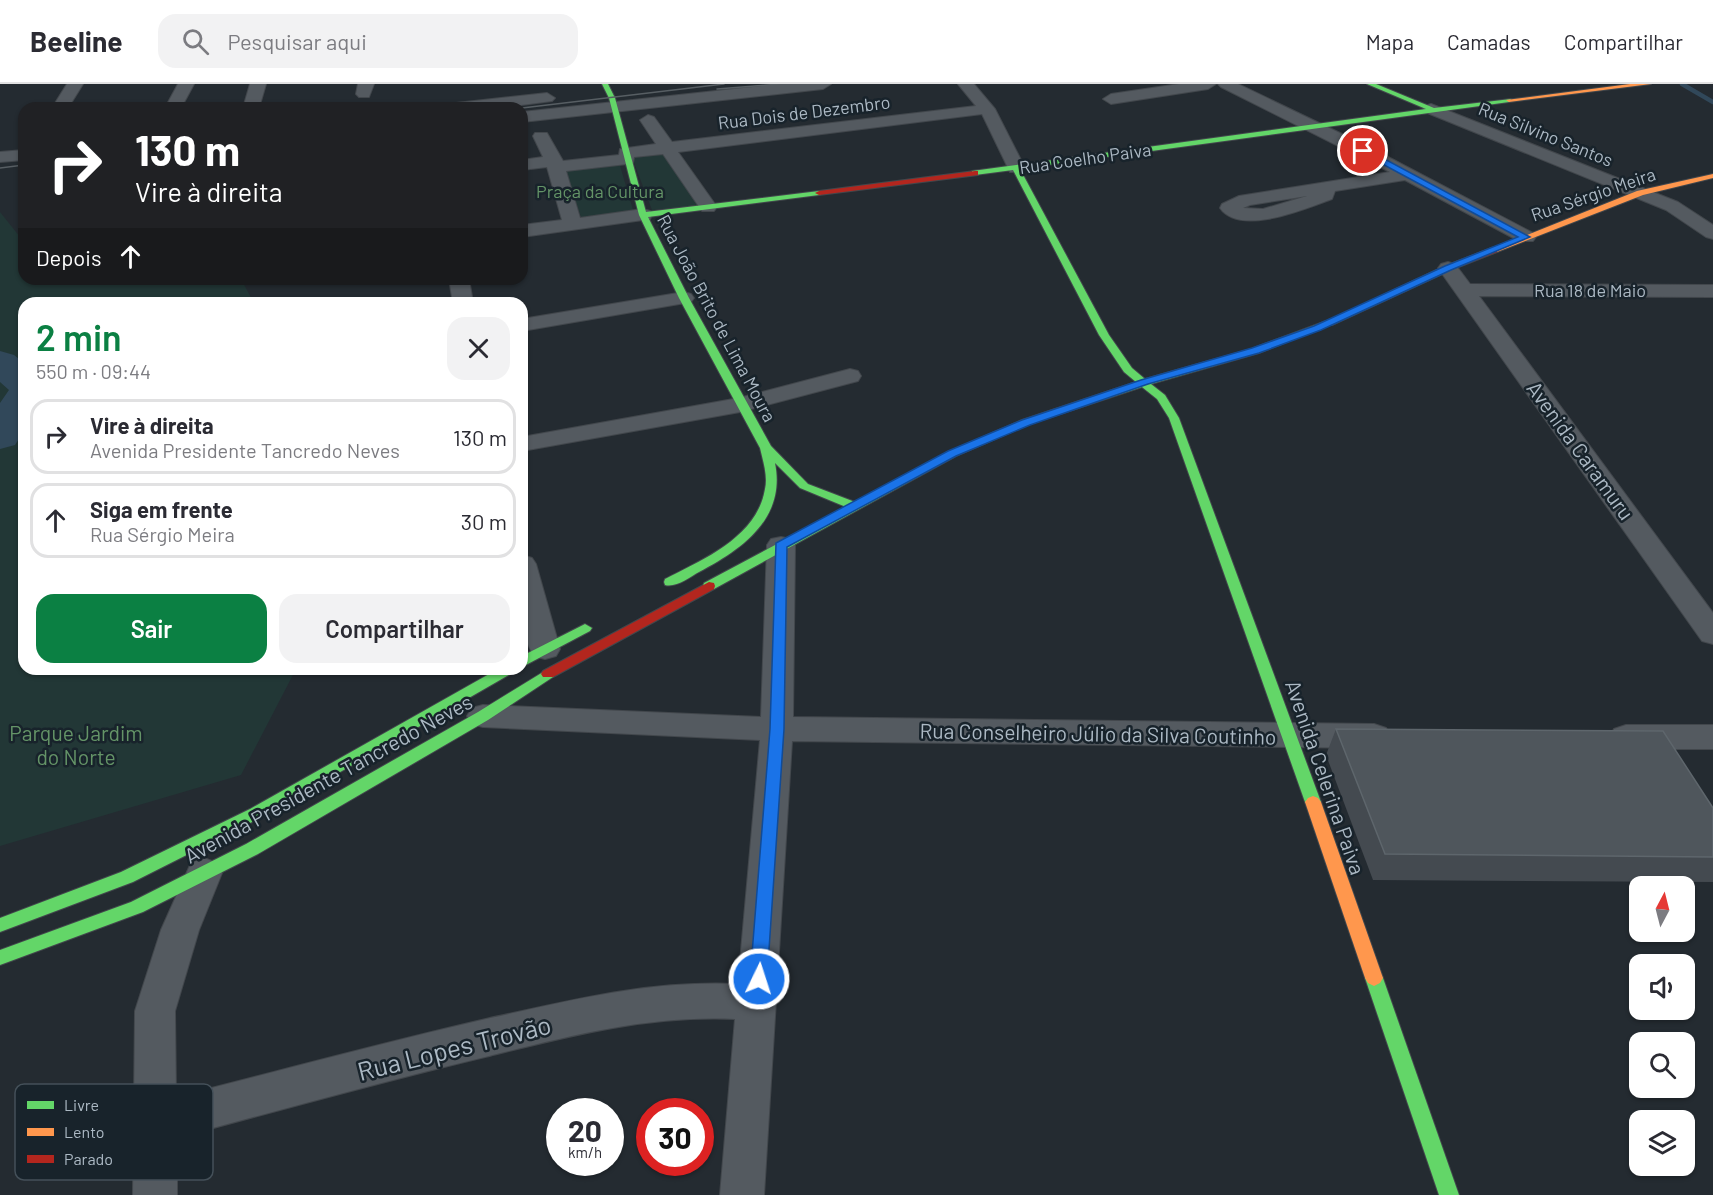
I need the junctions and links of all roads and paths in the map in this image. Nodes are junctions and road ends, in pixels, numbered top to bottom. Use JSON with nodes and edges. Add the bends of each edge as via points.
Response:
{"nodes":[{"id":1,"x":75,"y":84,"type":"edge"},
{"id":2,"x":186,"y":84,"type":"edge"},
{"id":3,"x":258,"y":84,"type":"edge"},
{"id":4,"x":823,"y":84,"type":"edge"},
{"id":5,"x":966,"y":84,"type":"edge"},
{"id":6,"x":1208,"y":84,"type":"edge"},
{"id":7,"x":1226,"y":84,"type":"edge"},
{"id":8,"x":1370,"y":84,"type":"edge"},
{"id":9,"x":1648,"y":84,"type":"edge"},
{"id":10,"x":609,"y":94,"type":"edge"},
{"id":11,"x":561,"y":96,"type":"dead end"},
{"id":12,"x":1111,"y":99,"type":"dead end"},
{"id":13,"x":64,"y":102,"type":"edge"},
{"id":14,"x":176,"y":102,"type":"edge"},
{"id":15,"x":253,"y":102,"type":"edge"},
{"id":16,"x":508,"y":102,"type":"edge"},
{"id":17,"x":987,"y":109,"type":"junction"},
{"id":18,"x":1431,"y":109,"type":"junction"},
{"id":19,"x":528,"y":115,"type":"edge"},
{"id":20,"x":648,"y":120,"type":"dead end"},
{"id":21,"x":1312,"y":126,"type":"junction"},
{"id":22,"x":541,"y":136,"type":"dead end"},
{"id":23,"x":669,"y":148,"type":"junction"},
{"id":24,"x":18,"y":156,"type":"edge"},
{"id":25,"x":626,"y":156,"type":"junction"},
{"id":26,"x":0,"y":157,"type":"edge"},
{"id":27,"x":555,"y":164,"type":"junction"},
{"id":28,"x":528,"y":165,"type":"edge"},
{"id":29,"x":1016,"y":168,"type":"junction"},
{"id":30,"x":1406,"y":175,"type":"junction"},
{"id":31,"x":1713,"y":176,"type":"edge"},
{"id":32,"x":1326,"y":188,"type":"dead end"},
{"id":33,"x":1640,"y":193,"type":"junction"},
{"id":34,"x":708,"y":207,"type":"junction"},
{"id":35,"x":643,"y":215,"type":"junction"},
{"id":36,"x":573,"y":225,"type":"junction"},
{"id":37,"x":528,"y":230,"type":"edge"},
{"id":38,"x":1713,"y":233,"type":"edge"},
{"id":39,"x":1526,"y":237,"type":"junction"},
{"id":40,"x":1448,"y":268,"type":"junction"},
{"id":41,"x":1466,"y":290,"type":"junction"},
{"id":42,"x":1713,"y":291,"type":"edge"},
{"id":43,"x":684,"y":298,"type":"junction"},
{"id":44,"x":528,"y":324,"type":"edge"},
{"id":45,"x":850,"y":376,"type":"dead end"},
{"id":46,"x":1144,"y":382,"type":"junction"},
{"id":47,"x":740,"y":405,"type":"junction"},
{"id":48,"x":528,"y":443,"type":"edge"},
{"id":49,"x":766,"y":448,"type":"junction"},
{"id":50,"x":854,"y":506,"type":"junction"},
{"id":51,"x":781,"y":545,"type":"junction"},
{"id":52,"x":662,"y":587,"type":"dead end"},
{"id":53,"x":528,"y":614,"type":"edge"},
{"id":54,"x":594,"y":623,"type":"dead end"},
{"id":55,"x":1713,"y":634,"type":"edge"},
{"id":56,"x":533,"y":655,"type":"edge"},
{"id":57,"x":498,"y":675,"type":"edge"},
{"id":58,"x":483,"y":716,"type":"junction"},
{"id":59,"x":777,"y":729,"type":"junction"},
{"id":60,"x":1290,"y":736,"type":"junction"},
{"id":61,"x":1406,"y":736,"type":"edge"},
{"id":62,"x":1602,"y":737,"type":"edge"},
{"id":63,"x":1713,"y":737,"type":"edge"},
{"id":64,"x":204,"y":873,"type":"junction"},
{"id":65,"x":0,"y":925,"type":"edge"},
{"id":66,"x":0,"y":958,"type":"edge"},
{"id":67,"x":757,"y":1002,"type":"junction"},
{"id":68,"x":155,"y":1084,"type":"edge"},
{"id":69,"x":213,"y":1108,"type":"edge"},
{"id":70,"x":742,"y":1195,"type":"edge"},
{"id":71,"x":1449,"y":1195,"type":"edge"}],
"edges":[{"from":1,"to":13,"type":"street"},
{"from":2,"to":14,"type":"street"},
{"from":3,"to":15,"type":"street"},
{"from":4,"to":10,"type":"street"},
{"from":5,"to":17,"type":"street"},
{"from":6,"to":12,"type":"street"},
{"from":7,"to":21,"type":"street"},
{"from":8,"to":18,"type":"main road","name":"Rua Silvino Santos"},
{"from":9,"to":18,"type":"main road","name":"Rua Coelho Paiva"},
{"from":10,"to":19,"type":"street"},
{"from":10,"to":25,"type":"main road","name":"Rua João Brito de Lima Moura"},
{"from":11,"to":16,"type":"street"},
{"from":17,"to":23,"type":"street","name":"Rua Dois de Dezembro"},
{"from":17,"to":29,"type":"street"},
{"from":18,"to":21,"type":"main road","name":"Rua Coelho Paiva"},
{"from":18,"to":33,"type":"street","name":"Rua Silvino Santos"},
{"from":20,"to":23,"type":"street"},
{"from":21,"to":29,"type":"main road","name":"Rua Coelho Paiva"},
{"from":21,"to":30,"type":"street"},
{"from":22,"to":27,"type":"street"},
{"from":23,"to":25,"type":"street","name":"Rua Dois de Dezembro"},
{"from":23,"to":34,"type":"street"},
{"from":24,"to":26,"type":"street"},
{"from":25,"to":27,"type":"street","name":"Rua Dois de Dezembro"},
{"from":25,"to":35,"type":"main road","name":"Rua João Brito de Lima Moura"},
{"from":27,"to":28,"type":"street","name":"Rua Dois de Dezembro"},
{"from":27,"to":36,"type":"street"},
{"from":29,"to":34,"type":"main road","name":"Rua Coelho Paiva"},
{"from":29,"to":46,"type":"main road","name":"Avenida Celerina Paiva","via":[[1104,335],[1128,370]]},
{"from":30,"to":32,"type":"street"},
{"from":30,"to":39,"type":"street"},
{"from":31,"to":33,"type":"main road","name":"Rua Sérgio Meira"},
{"from":33,"to":38,"type":"street","name":"Rua Silvino Santos","via":[[1672,206]]},
{"from":33,"to":39,"type":"main road","name":"Rua Sérgio Meira"},
{"from":34,"to":35,"type":"main road","name":"Rua Coelho Paiva"},
{"from":35,"to":36,"type":"street","name":"Rua Coelho Paiva"},
{"from":35,"to":43,"type":"main road","name":"Rua João Brito de Lima Moura"},
{"from":36,"to":37,"type":"street","name":"Rua Coelho Paiva"},
{"from":39,"to":40,"type":"main road","name":"Rua Sérgio Meira"},
{"from":40,"to":41,"type":"street","name":"Avenida Caramuru"},
{"from":40,"to":46,"type":"main road","name":"Rua Sérgio Meira","via":[[1318,328],[1255,351]]},
{"from":41,"to":42,"type":"street","name":"Rua 18 de Maio"},
{"from":41,"to":55,"type":"street","name":"Avenida Caramuru"},
{"from":43,"to":44,"type":"street"},
{"from":43,"to":47,"type":"main road","name":"Rua João Brito de Lima Moura"},
{"from":45,"to":47,"type":"street"},
{"from":46,"to":50,"type":"main road","name":"Rua Sérgio Meira","via":[[1026,422],[952,454]]},
{"from":46,"to":60,"type":"main road","name":"Avenida Celerina Paiva","via":[[1161,397],[1174,418]]},
{"from":47,"to":48,"type":"street"},
{"from":47,"to":49,"type":"main road","name":"Rua João Brito de Lima Moura"},
{"from":49,"to":50,"type":"main road","via":[[804,486]]},
{"from":49,"to":52,"type":"main road","via":[[771,491],[758,523],[739,540]]},
{"from":50,"to":51,"type":"main road","name":"Avenida Presidente Tancredo Neves"},
{"from":51,"to":58,"type":"main road","name":"Avenida Presidente Tancredo Neves","via":[[563,665]]},
{"from":51,"to":59,"type":"street"},
{"from":53,"to":56,"type":"street"},
{"from":54,"to":56,"type":"main road"},
{"from":57,"to":65,"type":"main road","name":"Avenida Presidente Tancredo Neves","via":[[256,813],[127,877]]},
{"from":58,"to":59,"type":"street","name":"Rua Conselheiro Júlio da Silva Coutinho"},
{"from":58,"to":64,"type":"main road","name":"Avenida Presidente Tancredo Neves"},
{"from":59,"to":60,"type":"street","name":"Rua Conselheiro Júlio da Silva Coutinho"},
{"from":59,"to":67,"type":"street"},
{"from":60,"to":61,"type":"street","name":"Rua Conselheiro Júlio da Silva Coutinho"},
{"from":60,"to":71,"type":"main road","name":"Avenida Celerina Paiva"},
{"from":62,"to":63,"type":"street"},
{"from":64,"to":66,"type":"main road","name":"Avenida Presidente Tancredo Neves","via":[[137,907]]},
{"from":64,"to":68,"type":"street","via":[[180,930],[155,1011]]},
{"from":67,"to":69,"type":"street","name":"Rua Lopes Trovão","via":[[644,1004],[583,1015]]},
{"from":67,"to":70,"type":"street"}]}
